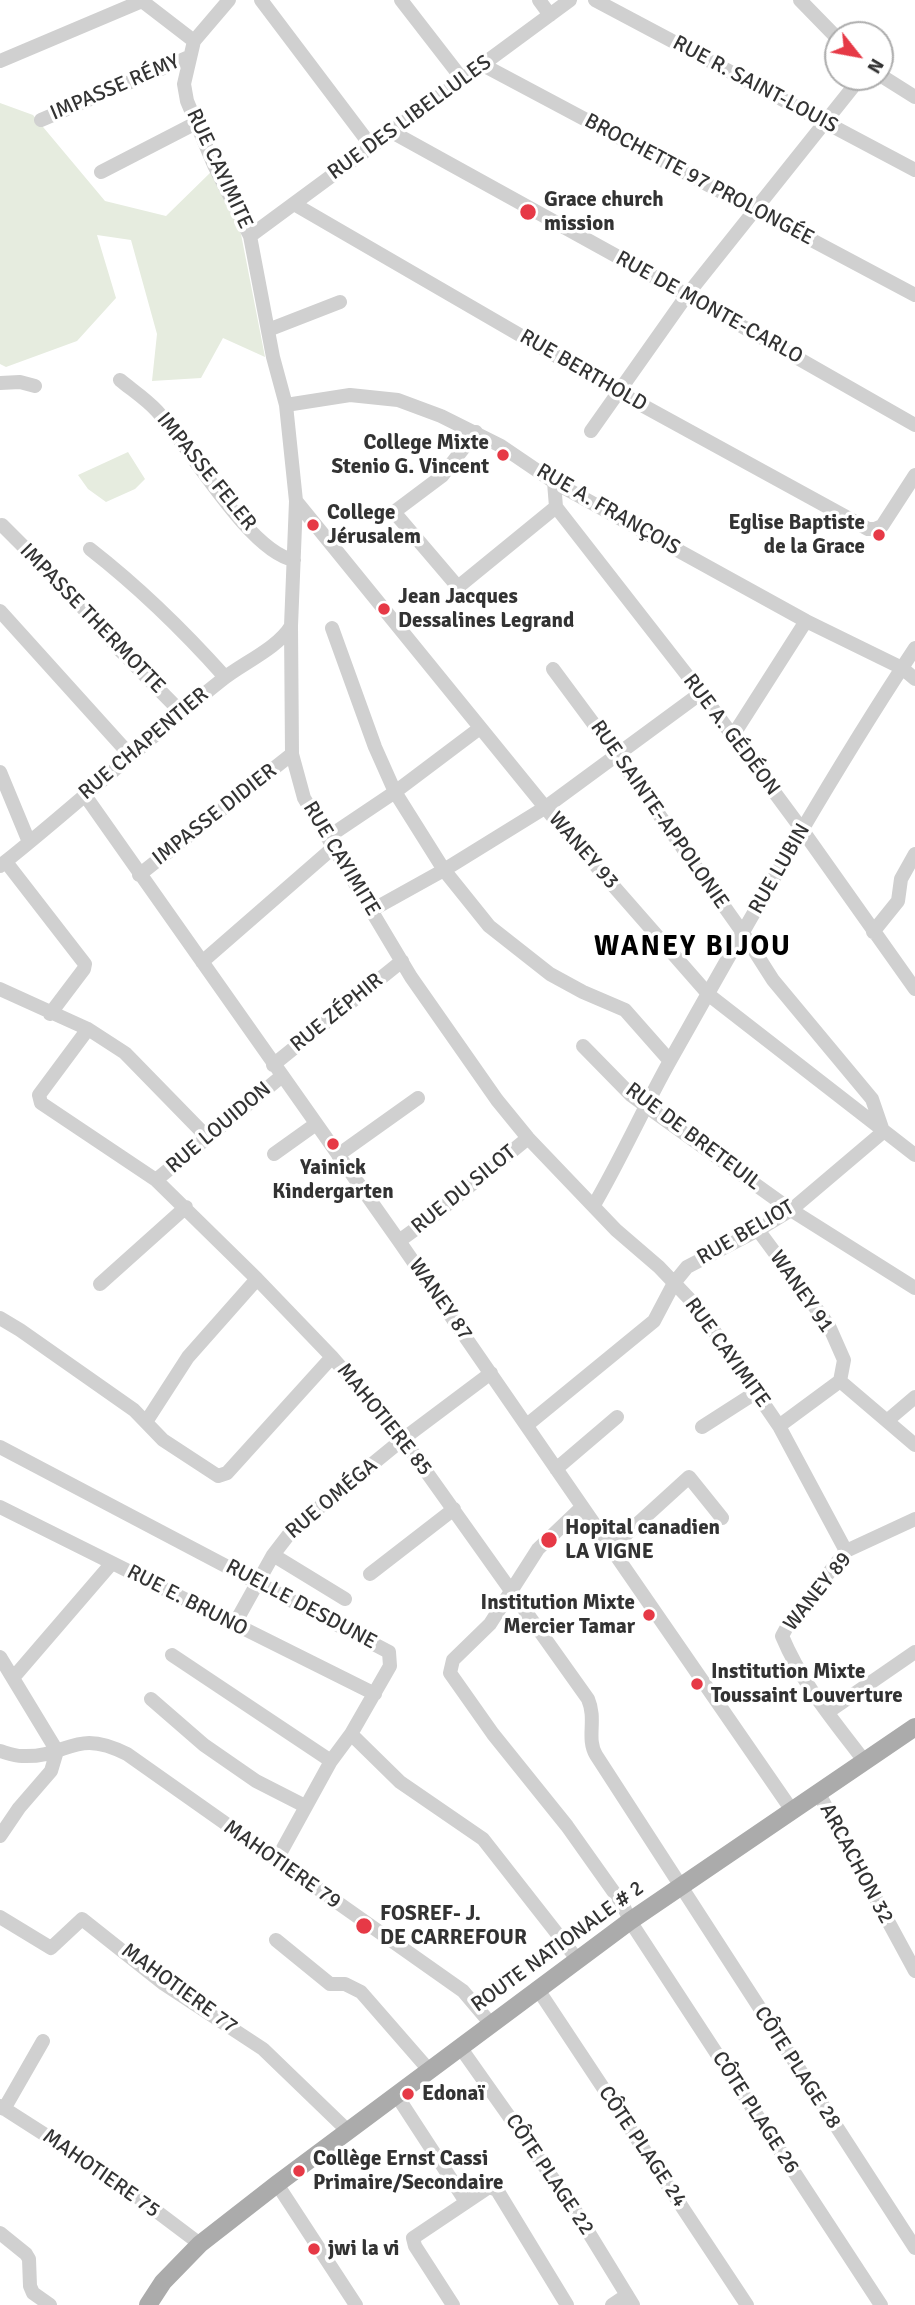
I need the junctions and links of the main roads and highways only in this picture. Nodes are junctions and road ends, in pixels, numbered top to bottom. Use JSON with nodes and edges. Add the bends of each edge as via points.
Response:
{"nodes":[{"id":1,"x":915,"y":1727,"type":"edge"},
{"id":2,"x":148,"y":2305,"type":"edge"}],
"edges":[{"from":1,"to":2,"type":"main road","name":"ROUTE NATIONALE # 2","via":[[630,1921],[277,2184],[200,2244],[163,2282]]}]}
